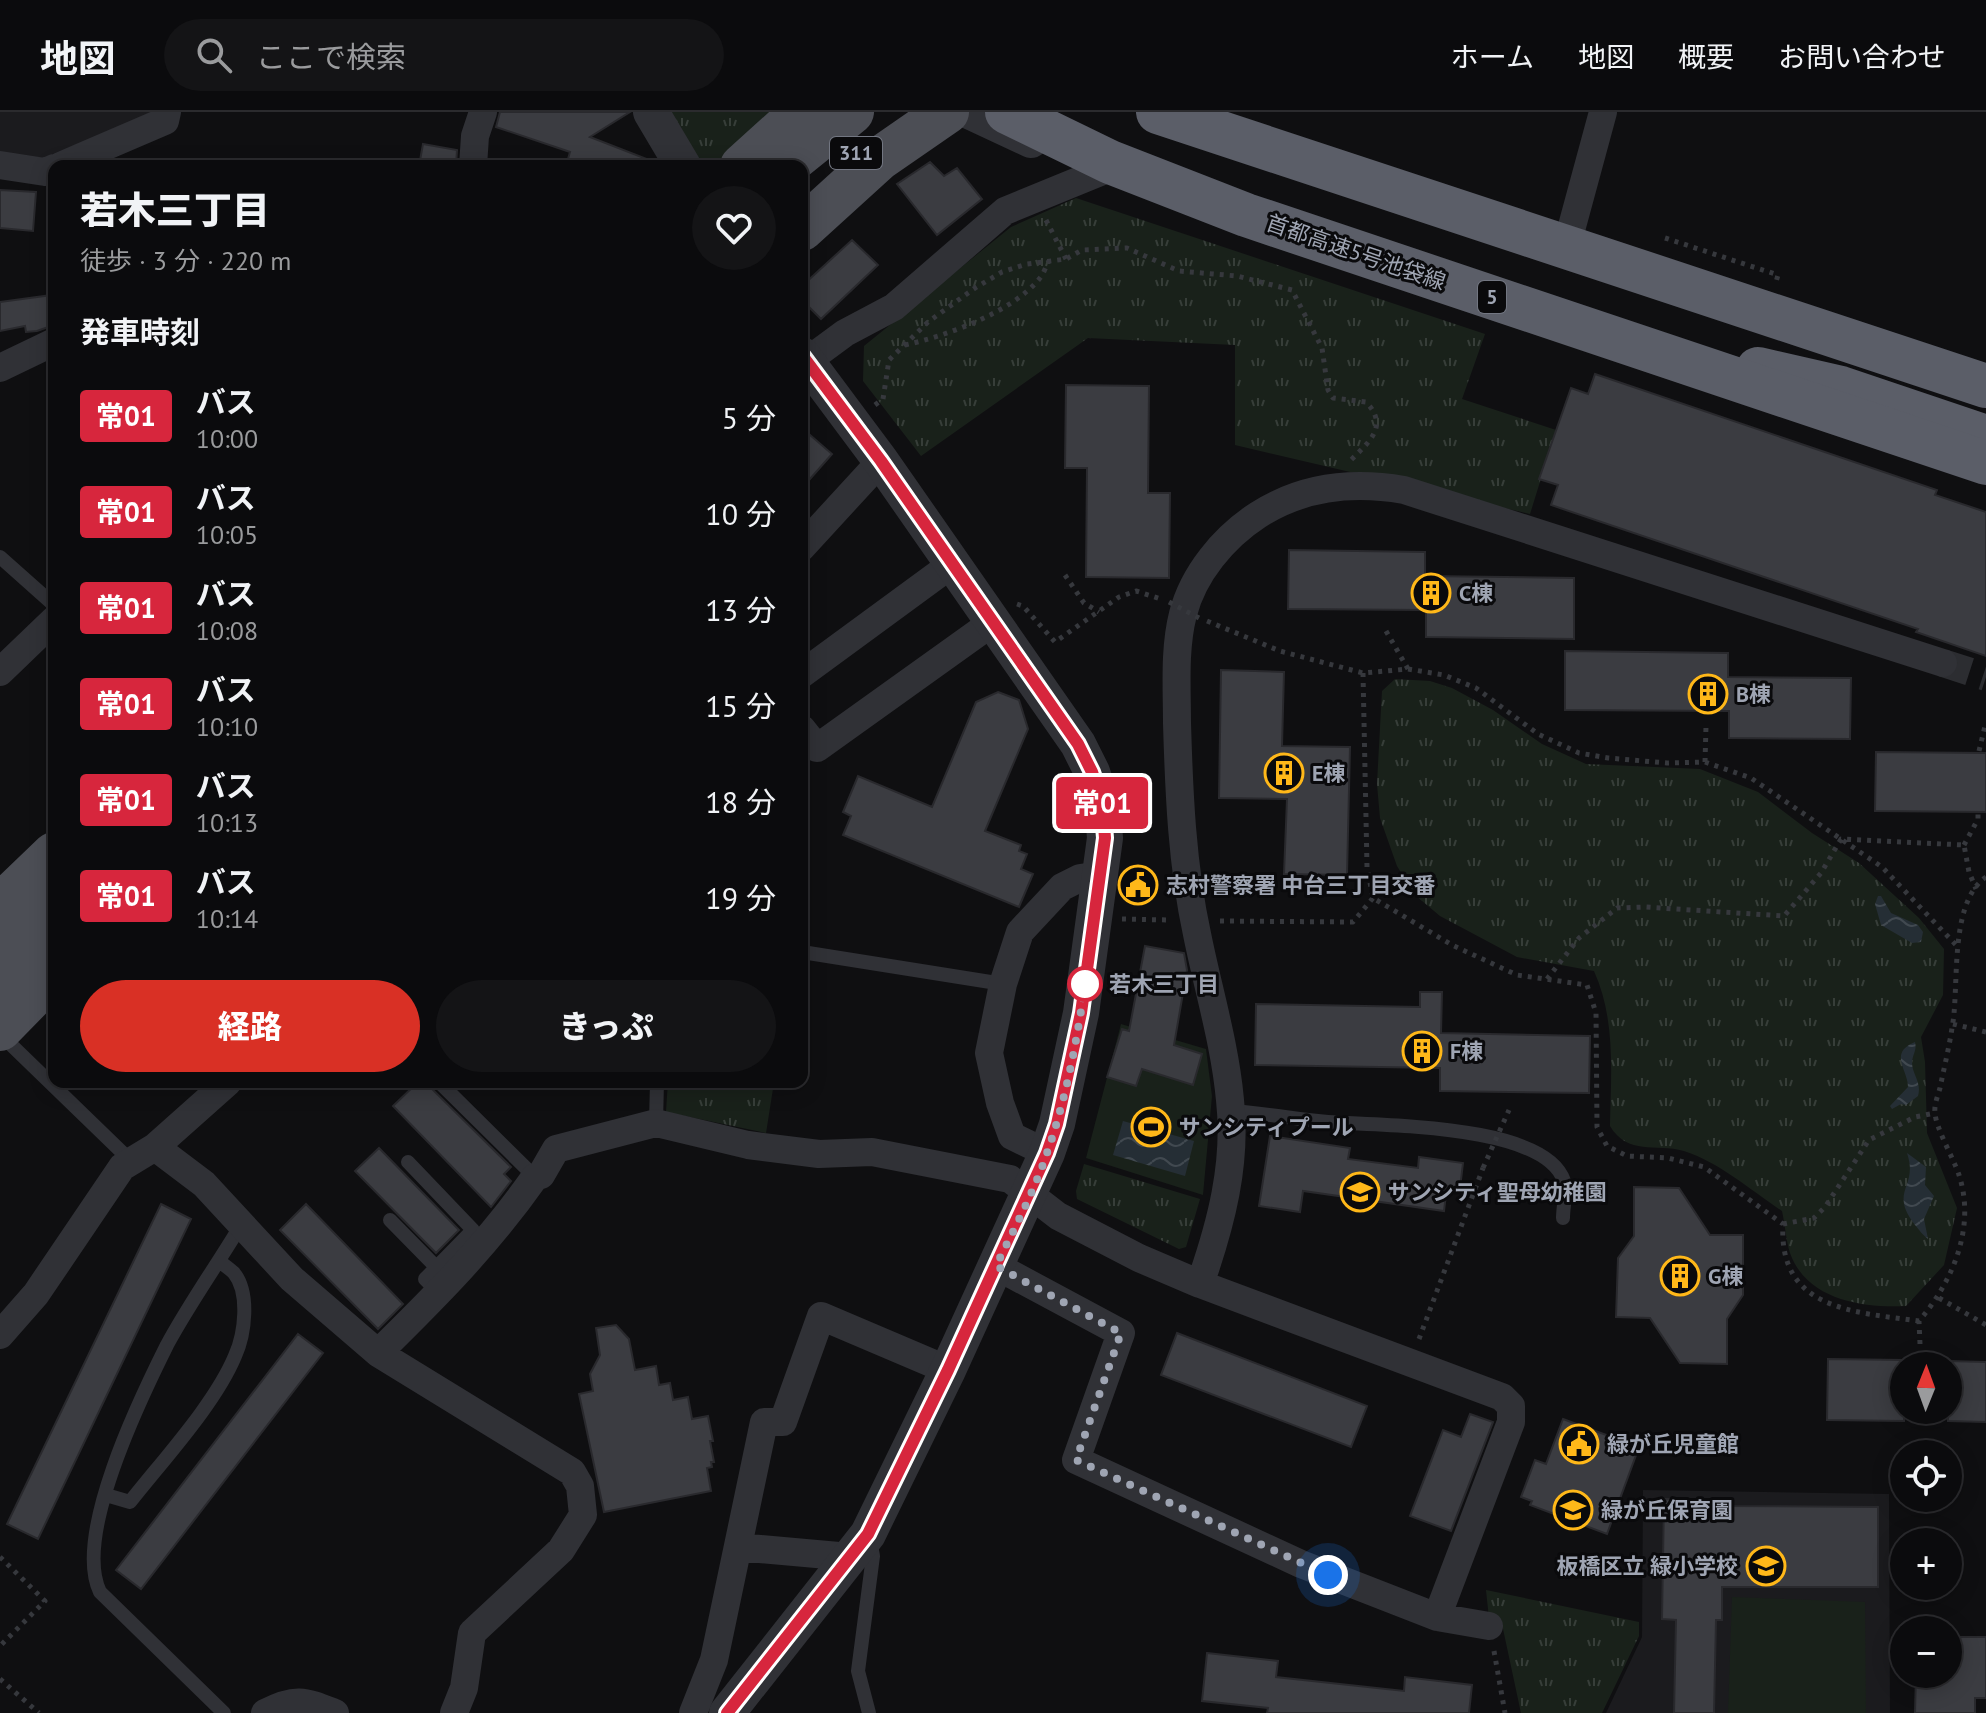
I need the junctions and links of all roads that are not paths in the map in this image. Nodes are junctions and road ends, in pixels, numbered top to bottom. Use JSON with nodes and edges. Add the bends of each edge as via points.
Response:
{"nodes":[{"id":1,"x":167,"y":112,"type":"edge"},
{"id":2,"x":483,"y":112,"type":"edge"},
{"id":3,"x":651,"y":112,"type":"edge"},
{"id":4,"x":852,"y":112,"type":"edge"},
{"id":5,"x":914,"y":112,"type":"edge"},
{"id":6,"x":947,"y":112,"type":"edge"},
{"id":7,"x":971,"y":112,"type":"edge"},
{"id":8,"x":1007,"y":112,"type":"edge"},
{"id":9,"x":1158,"y":112,"type":"edge"},
{"id":10,"x":1212,"y":112,"type":"edge"},
{"id":11,"x":1603,"y":112,"type":"edge"},
{"id":12,"x":800,"y":113,"type":"edge"},
{"id":13,"x":74,"y":160,"type":"edge"},
{"id":14,"x":473,"y":160,"type":"edge"},
{"id":15,"x":679,"y":160,"type":"edge"},
{"id":16,"x":749,"y":160,"type":"edge"},
{"id":17,"x":792,"y":160,"type":"edge"},
{"id":18,"x":0,"y":165,"type":"edge"},
{"id":19,"x":1105,"y":170,"type":"junction"},
{"id":20,"x":48,"y":171,"type":"edge"},
{"id":21,"x":808,"y":194,"type":"edge"},
{"id":22,"x":808,"y":224,"type":"edge"},
{"id":23,"x":1571,"y":230,"type":"junction"},
{"id":24,"x":1673,"y":252,"type":"junction"},
{"id":25,"x":1637,"y":341,"type":"junction"},
{"id":26,"x":48,"y":345,"type":"edge"},
{"id":27,"x":808,"y":356,"type":"edge"},
{"id":28,"x":808,"y":363,"type":"edge"},
{"id":29,"x":1986,"y":367,"type":"edge"},
{"id":30,"x":0,"y":368,"type":"edge"},
{"id":31,"x":1986,"y":386,"type":"edge"},
{"id":32,"x":1986,"y":417,"type":"edge"},
{"id":33,"x":1986,"y":437,"type":"edge"},
{"id":34,"x":881,"y":461,"type":"junction"},
{"id":35,"x":1986,"y":465,"type":"edge"},
{"id":36,"x":808,"y":540,"type":"edge"},
{"id":37,"x":0,"y":557,"type":"edge"},
{"id":38,"x":952,"y":564,"type":"junction"},
{"id":39,"x":48,"y":600,"type":"edge"},
{"id":40,"x":1008,"y":614,"type":"junction"},
{"id":41,"x":48,"y":626,"type":"edge"},
{"id":42,"x":1943,"y":663,"type":"tunnel mouth"},
{"id":43,"x":808,"y":670,"type":"edge"},
{"id":44,"x":0,"y":672,"type":"edge"},
{"id":45,"x":808,"y":737,"type":"edge"},
{"id":46,"x":48,"y":860,"type":"edge"},
{"id":47,"x":1101,"y":875,"type":"junction"},
{"id":48,"x":48,"y":895,"type":"edge"},
{"id":49,"x":0,"y":905,"type":"edge"},
{"id":50,"x":48,"y":941,"type":"edge"},
{"id":51,"x":0,"y":942,"type":"edge"},
{"id":52,"x":808,"y":953,"type":"edge"},
{"id":53,"x":48,"y":980,"type":"edge"},
{"id":54,"x":1003,"y":984,"type":"junction"},
{"id":55,"x":0,"y":989,"type":"edge"},
{"id":56,"x":0,"y":1032,"type":"edge"},
{"id":57,"x":48,"y":1079,"type":"edge"},
{"id":58,"x":57,"y":1088,"type":"edge"},
{"id":59,"x":221,"y":1088,"type":"edge"},
{"id":60,"x":445,"y":1088,"type":"edge"},
{"id":61,"x":657,"y":1088,"type":"edge"},
{"id":62,"x":1231,"y":1111,"type":"junction"},
{"id":63,"x":656,"y":1123,"type":"junction"},
{"id":64,"x":155,"y":1147,"type":"junction"},
{"id":65,"x":1047,"y":1153,"type":"junction"},
{"id":66,"x":130,"y":1160,"type":"junction"},
{"id":67,"x":408,"y":1162,"type":"dead end"},
{"id":68,"x":535,"y":1177,"type":"junction"},
{"id":69,"x":1030,"y":1194,"type":"junction"},
{"id":70,"x":1563,"y":1218,"type":"dead end"},
{"id":71,"x":390,"y":1220,"type":"dead end"},
{"id":72,"x":241,"y":1225,"type":"junction"},
{"id":73,"x":219,"y":1261,"type":"junction"},
{"id":74,"x":996,"y":1266,"type":"junction"},
{"id":75,"x":438,"y":1280,"type":"junction"},
{"id":76,"x":1200,"y":1284,"type":"junction"},
{"id":77,"x":0,"y":1335,"type":"edge"},
{"id":78,"x":378,"y":1353,"type":"junction"},
{"id":79,"x":948,"y":1370,"type":"junction"},
{"id":80,"x":106,"y":1495,"type":"junction"},
{"id":81,"x":859,"y":1546,"type":"junction"},
{"id":82,"x":738,"y":1547,"type":"junction"},
{"id":83,"x":1437,"y":1617,"type":"junction"},
{"id":84,"x":1489,"y":1626,"type":"road end"},
{"id":85,"x":224,"y":1713,"type":"edge"},
{"id":86,"x":265,"y":1713,"type":"edge"},
{"id":87,"x":335,"y":1713,"type":"edge"},
{"id":88,"x":454,"y":1713,"type":"edge"},
{"id":89,"x":693,"y":1713,"type":"edge"},
{"id":90,"x":727,"y":1713,"type":"edge"},
{"id":91,"x":869,"y":1713,"type":"edge"}],
"edges":[{"from":1,"to":13,"type":"street","via":[[165,121]]},
{"from":2,"to":14,"type":"street"},
{"from":3,"to":15,"type":"street"},
{"from":4,"to":17,"type":"main road","number":"311"},
{"from":5,"to":21,"type":"main road","number":"311"},
{"from":6,"to":22,"type":"main road","via":[[879,159]]},
{"from":7,"to":19,"type":"street"},
{"from":8,"to":35,"type":"highway","name":"首都高速5号池袋線","number":"5","bridge":true,"via":[[1110,162],[1246,215]]},
{"from":9,"to":31,"type":"highway","bridge":true},
{"from":10,"to":23,"type":"street"},
{"from":11,"to":23,"type":"street"},
{"from":12,"to":16,"type":"main road"},
{"from":18,"to":20,"type":"street"},
{"from":19,"to":25,"type":"street"},
{"from":19,"to":27,"type":"street","via":[[1005,211],[894,307]]},
{"from":23,"to":24,"type":"street"},
{"from":24,"to":29,"type":"street"},
{"from":24,"to":32,"type":"highway","via":[[1810,351]]},
{"from":25,"to":33,"type":"highway","via":[[1841,388]]},
{"from":25,"to":35,"type":"street"},
{"from":26,"to":30,"type":"street"},
{"from":28,"to":34,"type":"street"},
{"from":34,"to":36,"type":"street"},
{"from":34,"to":38,"type":"street"},
{"from":37,"to":39,"type":"lane"},
{"from":38,"to":40,"type":"street"},
{"from":38,"to":43,"type":"street"},
{"from":40,"to":45,"type":"street","via":[[817,748]]},
{"from":40,"to":47,"type":"street","via":[[1092,772],[1102,801]]},
{"from":41,"to":44,"type":"street"},
{"from":42,"to":62,"type":"street","via":[[1404,490],[1324,488],[1262,513],[1231,535],[1206,567],[1188,599],[1178,649],[1179,802],[1196,932]]},
{"from":46,"to":49,"type":"main road"},
{"from":47,"to":54,"type":"street","via":[[1062,887],[1020,932]]},
{"from":47,"to":65,"type":"street","via":[[1081,1013]]},
{"from":48,"to":51,"type":"main road"},
{"from":50,"to":55,"type":"main road"},
{"from":52,"to":54,"type":"lane"},
{"from":53,"to":56,"type":"main road"},
{"from":54,"to":65,"type":"street","via":[[989,1053],[1000,1103],[1012,1136]]},
{"from":56,"to":57,"type":"lane"},
{"from":58,"to":66,"type":"lane"},
{"from":59,"to":64,"type":"street"},
{"from":60,"to":68,"type":"lane"},
{"from":61,"to":63,"type":"lane"},
{"from":62,"to":70,"type":"lane","via":[[1440,1128],[1521,1147],[1551,1163],[1564,1181]]},
{"from":62,"to":76,"type":"street","via":[[1229,1180]]},
{"from":63,"to":68,"type":"street","via":[[556,1149]]},
{"from":63,"to":69,"type":"street","via":[[748,1145],[819,1154],[872,1152],[1010,1179]]},
{"from":64,"to":66,"type":"street"},
{"from":64,"to":72,"type":"street","via":[[204,1184]]},
{"from":65,"to":69,"type":"street"},
{"from":66,"to":77,"type":"street","via":[[36,1294]]},
{"from":67,"to":75,"type":"lane","via":[[473,1230]]},
{"from":68,"to":75,"type":"street","via":[[501,1225]]},
{"from":69,"to":74,"type":"street"},
{"from":69,"to":76,"type":"street","via":[[1058,1216]]},
{"from":71,"to":75,"type":"lane"},
{"from":72,"to":73,"type":"lane"},
{"from":72,"to":78,"type":"street","via":[[292,1279]]},
{"from":73,"to":80,"type":"lane","via":[[168,1344],[112,1468]]},
{"from":73,"to":80,"type":"lane","via":[[234,1273],[242,1292],[243,1333],[236,1356],[217,1389],[130,1502]]},
{"from":74,"to":79,"type":"street"},
{"from":74,"to":83,"type":"street","via":[[1121,1333],[1076,1460],[1301,1564]]},
{"from":75,"to":78,"type":"street"},
{"from":76,"to":83,"type":"street","via":[[1502,1397],[1511,1406],[1511,1422]]},
{"from":78,"to":88,"type":"street","via":[[572,1472],[580,1486],[583,1515],[561,1550],[472,1633],[464,1688]]},
{"from":79,"to":81,"type":"street"},
{"from":79,"to":82,"type":"street","via":[[821,1316],[783,1422],[764,1422]]},
{"from":80,"to":85,"type":"lane","via":[[93,1553],[100,1592]]},
{"from":81,"to":82,"type":"street"},
{"from":81,"to":90,"type":"street"},
{"from":81,"to":91,"type":"lane","via":[[873,1556],[858,1671]]},
{"from":82,"to":89,"type":"street","via":[[714,1660]]},
{"from":83,"to":84,"type":"street"},
{"from":86,"to":87,"type":"street","via":[[304,1701]]}]}
